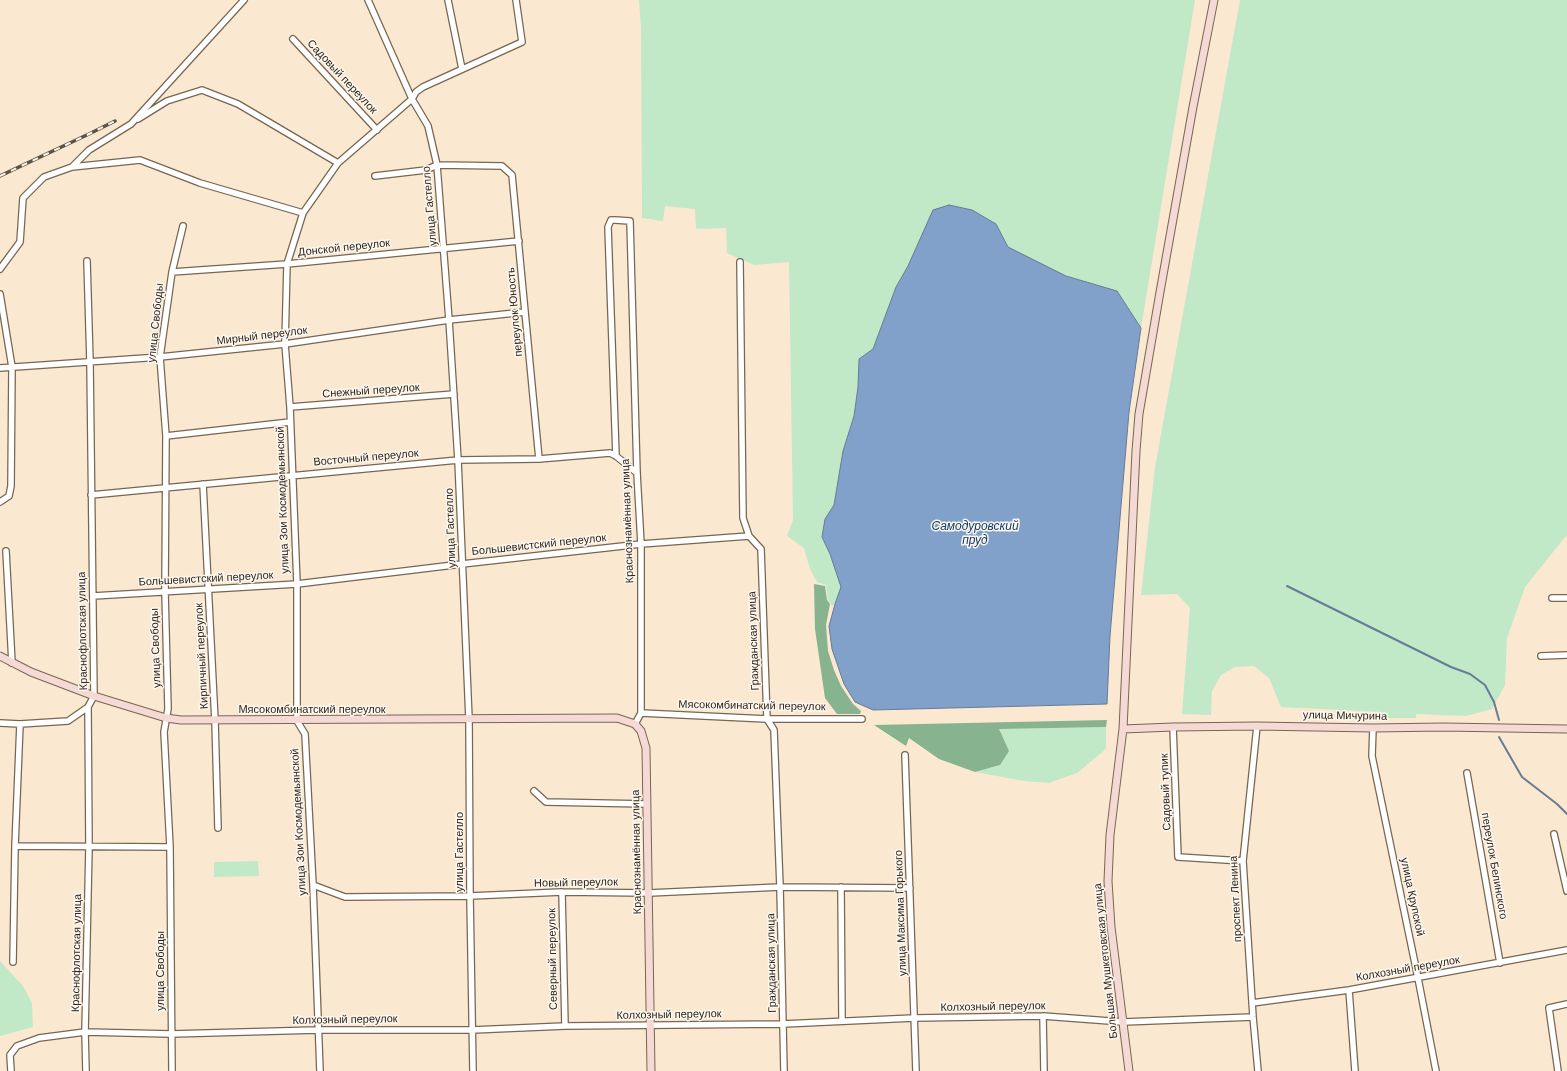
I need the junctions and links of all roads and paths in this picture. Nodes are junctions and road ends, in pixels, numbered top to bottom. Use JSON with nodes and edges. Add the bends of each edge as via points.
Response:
{"nodes":[{"id":1,"x":244,"y":0,"type":"edge"},
{"id":2,"x":368,"y":0,"type":"edge"},
{"id":3,"x":448,"y":0,"type":"edge"},
{"id":4,"x":516,"y":0,"type":"edge"},
{"id":5,"x":1214,"y":0,"type":"edge"},
{"id":6,"x":293,"y":39,"type":"dead end"},
{"id":7,"x":462,"y":69,"type":"junction"},
{"id":8,"x":412,"y":99,"type":"junction"},
{"id":9,"x":131,"y":124,"type":"junction"},
{"id":10,"x":377,"y":130,"type":"junction"},
{"id":11,"x":338,"y":163,"type":"junction"},
{"id":12,"x":437,"y":165,"type":"junction"},
{"id":13,"x":72,"y":167,"type":"junction"},
{"id":14,"x":375,"y":176,"type":"dead end"},
{"id":15,"x":303,"y":213,"type":"junction"},
{"id":16,"x":183,"y":226,"type":"dead end"},
{"id":17,"x":519,"y":241,"type":"junction"},
{"id":18,"x":444,"y":248,"type":"junction"},
{"id":19,"x":87,"y":261,"type":"dead end"},
{"id":20,"x":740,"y":262,"type":"dead end"},
{"id":21,"x":287,"y":264,"type":"junction"},
{"id":22,"x":0,"y":268,"type":"edge"},
{"id":23,"x":172,"y":272,"type":"junction"},
{"id":24,"x":1,"y":296,"type":"edge"},
{"id":25,"x":525,"y":312,"type":"junction"},
{"id":26,"x":449,"y":320,"type":"junction"},
{"id":27,"x":285,"y":344,"type":"junction"},
{"id":28,"x":160,"y":357,"type":"junction"},
{"id":29,"x":90,"y":362,"type":"junction"},
{"id":30,"x":12,"y":367,"type":"junction"},
{"id":31,"x":0,"y":368,"type":"edge"},
{"id":32,"x":454,"y":394,"type":"junction"},
{"id":33,"x":290,"y":407,"type":"junction"},
{"id":34,"x":290,"y":422,"type":"junction"},
{"id":35,"x":166,"y":436,"type":"junction"},
{"id":36,"x":616,"y":456,"type":"junction"},
{"id":37,"x":458,"y":460,"type":"junction"},
{"id":38,"x":539,"y":460,"type":"junction"},
{"id":39,"x":637,"y":473,"type":"junction"},
{"id":40,"x":292,"y":475,"type":"junction"},
{"id":41,"x":203,"y":484,"type":"junction"},
{"id":42,"x":166,"y":488,"type":"junction"},
{"id":43,"x":91,"y":495,"type":"junction"},
{"id":44,"x":0,"y":502,"type":"edge"},
{"id":45,"x":749,"y":536,"type":"junction"},
{"id":46,"x":641,"y":544,"type":"junction"},
{"id":47,"x":6,"y":551,"type":"dead end"},
{"id":48,"x":462,"y":564,"type":"junction"},
{"id":49,"x":297,"y":584,"type":"junction"},
{"id":50,"x":209,"y":589,"type":"junction"},
{"id":51,"x":165,"y":592,"type":"junction"},
{"id":52,"x":93,"y":596,"type":"junction"},
{"id":53,"x":1552,"y":598,"type":"dead end"},
{"id":54,"x":1567,"y":598,"type":"edge"},
{"id":55,"x":1567,"y":655,"type":"edge"},
{"id":56,"x":0,"y":656,"type":"edge"},
{"id":57,"x":1541,"y":656,"type":"dead end"},
{"id":58,"x":12,"y":663,"type":"junction"},
{"id":59,"x":94,"y":696,"type":"junction"},
{"id":60,"x":88,"y":707,"type":"junction"},
{"id":61,"x":641,"y":713,"type":"junction"},
{"id":62,"x":166,"y":718,"type":"junction"},
{"id":63,"x":469,"y":719,"type":"junction"},
{"id":64,"x":767,"y":719,"type":"junction"},
{"id":65,"x":862,"y":719,"type":"dead end"},
{"id":66,"x":215,"y":721,"type":"junction"},
{"id":67,"x":297,"y":721,"type":"junction"},
{"id":68,"x":0,"y":723,"type":"edge"},
{"id":69,"x":20,"y":724,"type":"junction"},
{"id":70,"x":635,"y":724,"type":"junction"},
{"id":71,"x":1173,"y":726,"type":"junction"},
{"id":72,"x":1257,"y":726,"type":"junction"},
{"id":73,"x":1373,"y":728,"type":"junction"},
{"id":74,"x":1123,"y":729,"type":"junction"},
{"id":75,"x":1567,"y":729,"type":"edge"},
{"id":76,"x":905,"y":755,"type":"dead end"},
{"id":77,"x":1467,"y":773,"type":"dead end"},
{"id":78,"x":534,"y":791,"type":"dead end"},
{"id":79,"x":647,"y":804,"type":"junction"},
{"id":80,"x":218,"y":828,"type":"dead end"},
{"id":81,"x":1554,"y":834,"type":"dead end"},
{"id":82,"x":14,"y":846,"type":"junction"},
{"id":83,"x":89,"y":847,"type":"junction"},
{"id":84,"x":170,"y":847,"type":"junction"},
{"id":85,"x":1243,"y":861,"type":"junction"},
{"id":86,"x":312,"y":885,"type":"junction"},
{"id":87,"x":780,"y":887,"type":"junction"},
{"id":88,"x":841,"y":887,"type":"junction"},
{"id":89,"x":910,"y":888,"type":"junction"},
{"id":90,"x":1567,"y":891,"type":"edge"},
{"id":91,"x":562,"y":892,"type":"junction"},
{"id":92,"x":649,"y":893,"type":"junction"},
{"id":93,"x":470,"y":896,"type":"junction"},
{"id":94,"x":1567,"y":950,"type":"edge"},
{"id":95,"x":13,"y":962,"type":"dead end"},
{"id":96,"x":1500,"y":963,"type":"junction"},
{"id":97,"x":1418,"y":978,"type":"junction"},
{"id":98,"x":1349,"y":990,"type":"junction"},
{"id":99,"x":1252,"y":1003,"type":"junction"},
{"id":100,"x":1567,"y":1004,"type":"edge"},
{"id":101,"x":1043,"y":1016,"type":"junction"},
{"id":102,"x":1253,"y":1017,"type":"junction"},
{"id":103,"x":914,"y":1018,"type":"junction"},
{"id":104,"x":842,"y":1021,"type":"junction"},
{"id":105,"x":1123,"y":1022,"type":"junction"},
{"id":106,"x":783,"y":1024,"type":"junction"},
{"id":107,"x":565,"y":1026,"type":"junction"},
{"id":108,"x":650,"y":1026,"type":"junction"},
{"id":109,"x":317,"y":1030,"type":"junction"},
{"id":110,"x":472,"y":1030,"type":"junction"},
{"id":111,"x":85,"y":1032,"type":"junction"},
{"id":112,"x":171,"y":1034,"type":"junction"},
{"id":113,"x":12,"y":1071,"type":"edge"},
{"id":114,"x":86,"y":1071,"type":"edge"},
{"id":115,"x":172,"y":1071,"type":"edge"},
{"id":116,"x":320,"y":1071,"type":"edge"},
{"id":117,"x":473,"y":1071,"type":"edge"},
{"id":118,"x":651,"y":1071,"type":"edge"},
{"id":119,"x":784,"y":1071,"type":"edge"},
{"id":120,"x":916,"y":1071,"type":"edge"},
{"id":121,"x":1044,"y":1071,"type":"edge"},
{"id":122,"x":1129,"y":1071,"type":"edge"},
{"id":123,"x":1258,"y":1071,"type":"edge"},
{"id":124,"x":1355,"y":1071,"type":"edge"},
{"id":125,"x":1436,"y":1071,"type":"edge"},
{"id":126,"x":1558,"y":1071,"type":"edge"}],
"edges":[{"from":1,"to":9,"type":"street"},
{"from":2,"to":8,"type":"street","name":"улица Гастелло"},
{"from":3,"to":7,"type":"street"},
{"from":4,"to":7,"type":"street","name":"улица Зои Космодемьянской","via":[[522,42]]},
{"from":5,"to":74,"type":"main road","name":"Большая Мушкетовская улица","via":[[1139,414]]},
{"from":6,"to":10,"type":"street","name":"Садовый переулок"},
{"from":7,"to":8,"type":"street","name":"улица Зои Космодемьянской","via":[[423,87]]},
{"from":8,"to":10,"type":"street","name":"улица Зои Космодемьянской"},
{"from":8,"to":12,"type":"street","name":"улица Гастелло","via":[[428,126]]},
{"from":9,"to":11,"type":"street","via":[[167,101],[202,90],[238,104]]},
{"from":9,"to":13,"type":"street","via":[[89,150]]},
{"from":10,"to":11,"type":"street","name":"улица Зои Космодемьянской"},
{"from":11,"to":15,"type":"street","name":"улица Зои Космодемьянской"},
{"from":12,"to":14,"type":"street","via":[[426,170]]},
{"from":12,"to":17,"type":"street","name":"переулок Юность","via":[[502,166],[512,175]]},
{"from":12,"to":18,"type":"street","name":"улица Гастелло"},
{"from":13,"to":15,"type":"street","via":[[140,160],[200,183]]},
{"from":13,"to":22,"type":"street","via":[[44,177],[23,198],[20,242]]},
{"from":15,"to":21,"type":"street","name":"улица Зои Космодемьянской"},
{"from":16,"to":23,"type":"street","name":"улица Свободы"},
{"from":17,"to":18,"type":"street","name":"Донской переулок"},
{"from":17,"to":25,"type":"street","name":"переулок Юность"},
{"from":18,"to":21,"type":"street","name":"Донской переулок"},
{"from":18,"to":26,"type":"street","name":"улица Гастелло"},
{"from":19,"to":29,"type":"street","name":"Краснофлотская улица"},
{"from":20,"to":45,"type":"street","name":"Гражданская улица","via":[[743,518]]},
{"from":21,"to":23,"type":"street","name":"Донской переулок"},
{"from":21,"to":27,"type":"street","name":"улица Зои Космодемьянской"},
{"from":23,"to":28,"type":"street","name":"улица Свободы"},
{"from":24,"to":30,"type":"street"},
{"from":25,"to":26,"type":"street","name":"Мирный переулок"},
{"from":25,"to":38,"type":"street","name":"переулок Юность"},
{"from":26,"to":27,"type":"street","name":"Мирный переулок"},
{"from":26,"to":32,"type":"street","name":"улица Гастелло"},
{"from":27,"to":28,"type":"street","name":"Мирный переулок"},
{"from":27,"to":33,"type":"street","name":"улица Зои Космодемьянской"},
{"from":28,"to":29,"type":"street","name":"Мирный переулок"},
{"from":28,"to":35,"type":"street","name":"улица Свободы"},
{"from":29,"to":30,"type":"street","name":"Мирный переулок"},
{"from":29,"to":43,"type":"street","name":"Краснофлотская улица"},
{"from":30,"to":31,"type":"street","name":"Мирный переулок"},
{"from":30,"to":44,"type":"street","via":[[11,486],[9,496]]},
{"from":32,"to":33,"type":"street","name":"Снежный переулок"},
{"from":32,"to":37,"type":"street","name":"улица Гастелло"},
{"from":33,"to":34,"type":"street","name":"улица Зои Космодемьянской"},
{"from":34,"to":35,"type":"street"},
{"from":34,"to":40,"type":"street","name":"улица Зои Космодемьянской"},
{"from":35,"to":42,"type":"street","name":"улица Свободы"},
{"from":36,"to":38,"type":"street","name":"Восточный переулок","via":[[610,453]]},
{"from":36,"to":39,"type":"street"},
{"from":36,"to":39,"type":"street","name":"Краснознамённая улица","via":[[608,227],[611,220],[630,221]]},
{"from":37,"to":38,"type":"street","name":"Восточный переулок"},
{"from":37,"to":40,"type":"street","name":"Восточный переулок"},
{"from":37,"to":48,"type":"street","name":"улица Гастелло"},
{"from":39,"to":46,"type":"street","name":"Краснознамённая улица"},
{"from":40,"to":41,"type":"street","name":"Восточный переулок"},
{"from":40,"to":49,"type":"street","name":"улица Зои Космодемьянской"},
{"from":41,"to":42,"type":"street","name":"Восточный переулок"},
{"from":41,"to":50,"type":"street","name":"Кирпичный переулок"},
{"from":42,"to":43,"type":"street","name":"Восточный переулок"},
{"from":42,"to":51,"type":"street","name":"улица Свободы"},
{"from":43,"to":52,"type":"street","name":"Краснофлотская улица"},
{"from":45,"to":46,"type":"street","name":"Большевистский переулок"},
{"from":45,"to":64,"type":"street","name":"Гражданская улица","via":[[761,550]]},
{"from":46,"to":48,"type":"street","name":"Большевистский переулок"},
{"from":46,"to":61,"type":"street","name":"Краснознамённая улица"},
{"from":47,"to":58,"type":"street"},
{"from":48,"to":49,"type":"street","name":"Большевистский переулок"},
{"from":48,"to":63,"type":"street","name":"улица Гастелло"},
{"from":49,"to":50,"type":"street","name":"Большевистский переулок"},
{"from":49,"to":67,"type":"street","name":"улица Зои Космодемьянской"},
{"from":50,"to":51,"type":"street","name":"Большевистский переулок"},
{"from":50,"to":66,"type":"street","name":"Кирпичный переулок"},
{"from":51,"to":52,"type":"street","name":"Большевистский переулок"},
{"from":51,"to":62,"type":"street","name":"улица Свободы","via":[[168,709]]},
{"from":52,"to":59,"type":"street","name":"Краснофлотская улица"},
{"from":53,"to":54,"type":"street"},
{"from":55,"to":57,"type":"street"},
{"from":56,"to":58,"type":"main road","name":"Мясокомбинатский переулок"},
{"from":58,"to":59,"type":"main road","name":"Мясокомбинатский переулок"},
{"from":59,"to":60,"type":"street","name":"Краснофлотская улица"},
{"from":59,"to":62,"type":"main road","name":"Мясокомбинатский переулок"},
{"from":60,"to":69,"type":"street","via":[[68,721]]},
{"from":60,"to":83,"type":"street","name":"Краснофлотская улица"},
{"from":61,"to":64,"type":"street","name":"Мясокомбинатский переулок"},
{"from":61,"to":70,"type":"street","name":"Краснознамённая улица"},
{"from":62,"to":66,"type":"main road","name":"Мясокомбинатский переулок"},
{"from":62,"to":84,"type":"street","name":"улица Свободы","via":[[164,732]]},
{"from":63,"to":67,"type":"main road","name":"Мясокомбинатский переулок"},
{"from":63,"to":70,"type":"main road","name":"Мясокомбинатский переулок","via":[[617,718]]},
{"from":63,"to":93,"type":"street","name":"улица Гастелло"},
{"from":64,"to":65,"type":"street","name":"Мясокомбинатский переулок"},
{"from":64,"to":87,"type":"street","name":"Гражданская улица","via":[[774,730]]},
{"from":66,"to":67,"type":"main road","name":"Мясокомбинатский переулок"},
{"from":66,"to":80,"type":"street","name":"Кирпичный переулок"},
{"from":67,"to":86,"type":"street","name":"улица Зои Космодемьянской","via":[[305,734]]},
{"from":68,"to":69,"type":"street"},
{"from":69,"to":82,"type":"street"},
{"from":70,"to":79,"type":"main road","name":"Краснознамённая улица","via":[[641,731],[646,748]]},
{"from":71,"to":72,"type":"main road","name":"улица Мичурина"},
{"from":71,"to":74,"type":"main road","name":"улица Мичурина"},
{"from":71,"to":85,"type":"street","name":"Садовый тупик","via":[[1178,857]]},
{"from":72,"to":73,"type":"main road","name":"улица Мичурина"},
{"from":72,"to":85,"type":"street","name":"проспект Ленина"},
{"from":73,"to":75,"type":"main road","name":"улица Мичурина"},
{"from":73,"to":97,"type":"street","name":"улица Крупской","via":[[1372,756]]},
{"from":74,"to":105,"type":"main road","name":"Большая Мушкетовская улица","via":[[1110,835],[1108,881]]},
{"from":76,"to":89,"type":"street","name":"улица Максима Горького"},
{"from":77,"to":96,"type":"street","name":"переулок Белинского"},
{"from":78,"to":79,"type":"street","via":[[546,802]]},
{"from":79,"to":92,"type":"main road","name":"Краснознамённая улица"},
{"from":81,"to":90,"type":"street"},
{"from":82,"to":83,"type":"street"},
{"from":82,"to":95,"type":"street"},
{"from":83,"to":84,"type":"street"},
{"from":83,"to":111,"type":"street","name":"Краснофлотская улица"},
{"from":84,"to":112,"type":"street","name":"улица Свободы"},
{"from":85,"to":99,"type":"street","name":"проспект Ленина"},
{"from":86,"to":93,"type":"street","name":"Новый переулок","via":[[345,897]]},
{"from":86,"to":109,"type":"street","name":"улица Зои Космодемьянской"},
{"from":87,"to":88,"type":"street","name":"Новый переулок"},
{"from":87,"to":92,"type":"street","name":"Новый переулок"},
{"from":87,"to":106,"type":"street","name":"Гражданская улица"},
{"from":88,"to":89,"type":"street","name":"Новый переулок"},
{"from":88,"to":104,"type":"street"},
{"from":89,"to":103,"type":"street","name":"улица Максима Горького"},
{"from":91,"to":92,"type":"street","name":"Новый переулок"},
{"from":91,"to":93,"type":"street","name":"Новый переулок"},
{"from":91,"to":107,"type":"street","name":"Северный переулок"},
{"from":92,"to":108,"type":"main road","name":"Краснознамённая улица"},
{"from":93,"to":110,"type":"street","name":"улица Гастелло"},
{"from":94,"to":96,"type":"street","name":"Колхозный переулок"},
{"from":96,"to":97,"type":"street","name":"Колхозный переулок"},
{"from":97,"to":98,"type":"street","name":"Колхозный переулок"},
{"from":97,"to":125,"type":"street","name":"улица Крупской"},
{"from":98,"to":99,"type":"street","name":"Колхозный переулок"},
{"from":98,"to":124,"type":"street"},
{"from":99,"to":102,"type":"street","name":"проспект Ленина"},
{"from":100,"to":126,"type":"street","via":[[1549,1008]]},
{"from":101,"to":103,"type":"street","name":"Колхозный переулок"},
{"from":101,"to":105,"type":"street","name":"Колхозный переулок"},
{"from":101,"to":121,"type":"street"},
{"from":102,"to":105,"type":"street","name":"Колхозный переулок"},
{"from":102,"to":123,"type":"street","name":"проспект Ленина"},
{"from":103,"to":104,"type":"street","name":"Колхозный переулок"},
{"from":103,"to":120,"type":"street","name":"улица Максима Горького"},
{"from":104,"to":106,"type":"street","name":"Колхозный переулок"},
{"from":105,"to":122,"type":"main road","name":"Большая Мушкетовская улица"},
{"from":106,"to":108,"type":"street","name":"Колхозный переулок"},
{"from":106,"to":119,"type":"street","name":"Гражданская улица"},
{"from":107,"to":108,"type":"street","name":"Колхозный переулок"},
{"from":107,"to":110,"type":"street","name":"Колхозный переулок"},
{"from":108,"to":118,"type":"main road","name":"Краснознамённая улица"},
{"from":109,"to":110,"type":"street","name":"Колхозный переулок"},
{"from":109,"to":112,"type":"street","name":"Колхозный переулок"},
{"from":109,"to":116,"type":"street","name":"улица Зои Космодемьянской"},
{"from":110,"to":117,"type":"street","name":"улица Гастелло"},
{"from":111,"to":112,"type":"street","name":"Колхозный переулок"},
{"from":111,"to":113,"type":"street","name":"Колхозный переулок","via":[[39,1038],[17,1046],[10,1055]]},
{"from":111,"to":114,"type":"street","name":"Краснофлотская улица"},
{"from":112,"to":115,"type":"street","name":"улица Свободы"}]}
